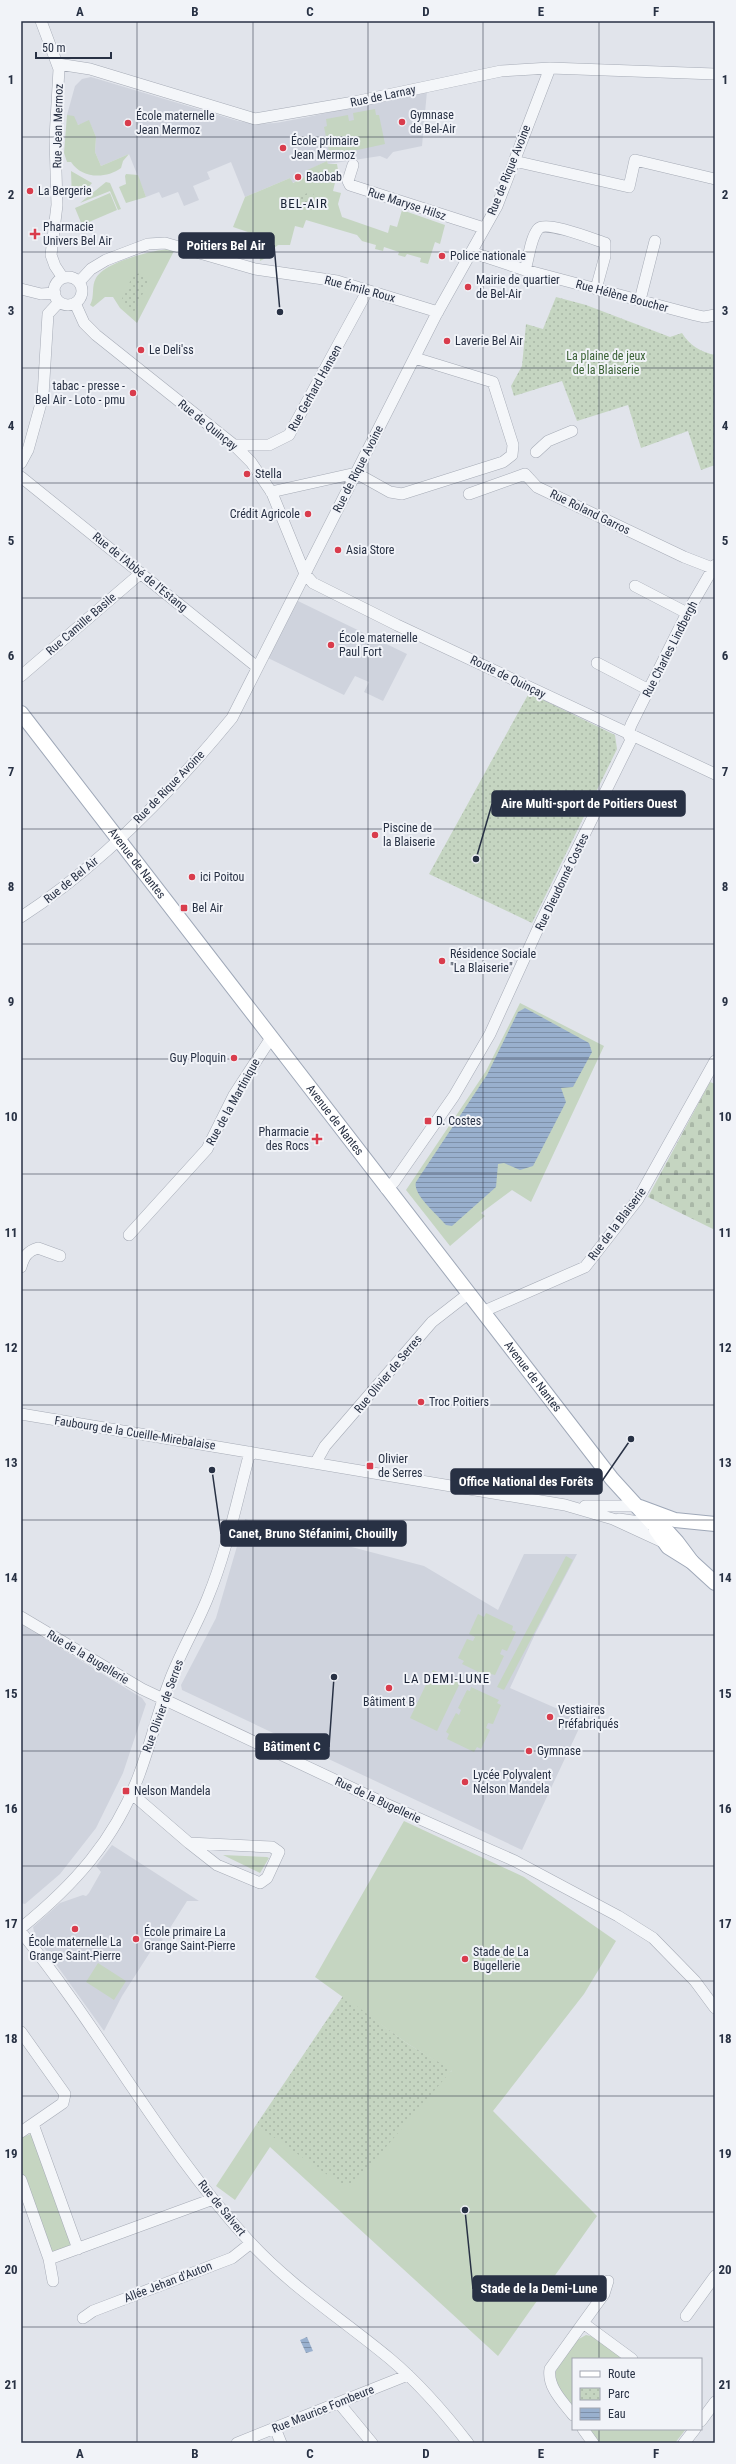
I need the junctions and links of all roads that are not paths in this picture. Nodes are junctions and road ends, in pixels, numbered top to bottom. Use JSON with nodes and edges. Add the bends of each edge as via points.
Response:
{"nodes":[{"id":1,"x":41,"y":21,"type":"edge"},
{"id":2,"x":58,"y":64,"type":"junction"},
{"id":3,"x":550,"y":68,"type":"junction"},
{"id":4,"x":715,"y":74,"type":"edge"},
{"id":5,"x":514,"y":161,"type":"junction"},
{"id":6,"x":352,"y":165,"type":"dead end"},
{"id":7,"x":715,"y":178,"type":"edge"},
{"id":8,"x":484,"y":228,"type":"junction"},
{"id":9,"x":655,"y":241,"type":"dead end"},
{"id":10,"x":471,"y":252,"type":"junction"},
{"id":11,"x":525,"y":270,"type":"junction"},
{"id":12,"x":63,"y":278,"type":"junction"},
{"id":13,"x":79,"y":282,"type":"junction"},
{"id":14,"x":21,"y":289,"type":"edge"},
{"id":15,"x":596,"y":289,"type":"junction"},
{"id":16,"x":366,"y":290,"type":"junction"},
{"id":17,"x":57,"y":297,"type":"junction"},
{"id":18,"x":640,"y":300,"type":"junction"},
{"id":19,"x":75,"y":303,"type":"junction"},
{"id":20,"x":438,"y":312,"type":"junction"},
{"id":21,"x":710,"y":316,"type":"edge"},
{"id":22,"x":415,"y":358,"type":"junction"},
{"id":23,"x":572,"y":431,"type":"dead end"},
{"id":24,"x":234,"y":445,"type":"junction"},
{"id":25,"x":536,"y":452,"type":"dead end"},
{"id":26,"x":21,"y":463,"type":"edge"},
{"id":27,"x":356,"y":473,"type":"junction"},
{"id":28,"x":21,"y":477,"type":"edge"},
{"id":29,"x":272,"y":492,"type":"junction"},
{"id":30,"x":469,"y":494,"type":"dead end"},
{"id":31,"x":714,"y":568,"type":"edge"},
{"id":32,"x":141,"y":573,"type":"junction"},
{"id":33,"x":305,"y":574,"type":"junction"},
{"id":34,"x":635,"y":586,"type":"dead end"},
{"id":35,"x":688,"y":613,"type":"junction"},
{"id":36,"x":597,"y":663,"type":"dead end"},
{"id":37,"x":258,"y":667,"type":"junction"},
{"id":38,"x":21,"y":676,"type":"edge"},
{"id":39,"x":650,"y":690,"type":"junction"},
{"id":40,"x":21,"y":713,"type":"edge"},
{"id":41,"x":628,"y":734,"type":"junction"},
{"id":42,"x":715,"y":774,"type":"edge"},
{"id":43,"x":117,"y":839,"type":"junction"},
{"id":44,"x":21,"y":917,"type":"edge"},
{"id":45,"x":271,"y":1038,"type":"junction"},
{"id":46,"x":715,"y":1061,"type":"edge"},
{"id":47,"x":386,"y":1189,"type":"junction"},
{"id":48,"x":129,"y":1235,"type":"dead end"},
{"id":49,"x":60,"y":1256,"type":"dead end"},
{"id":50,"x":21,"y":1267,"type":"edge"},
{"id":51,"x":468,"y":1294,"type":"junction"},
{"id":52,"x":482,"y":1312,"type":"junction"},
{"id":53,"x":21,"y":1414,"type":"edge"},
{"id":54,"x":250,"y":1452,"type":"junction"},
{"id":55,"x":316,"y":1462,"type":"junction"},
{"id":56,"x":565,"y":1505,"type":"junction"},
{"id":57,"x":636,"y":1506,"type":"junction"},
{"id":58,"x":613,"y":1519,"type":"junction"},
{"id":59,"x":675,"y":1520,"type":"junction"},
{"id":60,"x":654,"y":1524,"type":"junction"},
{"id":61,"x":715,"y":1524,"type":"edge"},
{"id":62,"x":664,"y":1543,"type":"junction"},
{"id":63,"x":692,"y":1562,"type":"junction"},
{"id":64,"x":715,"y":1583,"type":"edge"},
{"id":65,"x":21,"y":1617,"type":"edge"},
{"id":66,"x":163,"y":1700,"type":"junction"},
{"id":67,"x":131,"y":1793,"type":"junction"},
{"id":68,"x":190,"y":1843,"type":"junction"},
{"id":69,"x":21,"y":1928,"type":"edge"},
{"id":70,"x":21,"y":1932,"type":"edge"},
{"id":71,"x":715,"y":2008,"type":"edge"},
{"id":72,"x":21,"y":2032,"type":"edge"},
{"id":73,"x":33,"y":2124,"type":"junction"},
{"id":74,"x":21,"y":2132,"type":"edge"},
{"id":75,"x":21,"y":2180,"type":"edge"},
{"id":76,"x":213,"y":2199,"type":"junction"},
{"id":77,"x":251,"y":2243,"type":"junction"},
{"id":78,"x":78,"y":2249,"type":"junction"},
{"id":79,"x":49,"y":2259,"type":"junction"},
{"id":80,"x":715,"y":2276,"type":"edge"},
{"id":81,"x":53,"y":2281,"type":"dead end"},
{"id":82,"x":608,"y":2281,"type":"dead end"},
{"id":83,"x":686,"y":2316,"type":"dead end"},
{"id":84,"x":83,"y":2318,"type":"dead end"},
{"id":85,"x":583,"y":2322,"type":"junction"},
{"id":86,"x":631,"y":2358,"type":"edge"},
{"id":87,"x":408,"y":2375,"type":"junction"},
{"id":88,"x":339,"y":2403,"type":"junction"},
{"id":89,"x":708,"y":2406,"type":"edge"},
{"id":90,"x":572,"y":2414,"type":"edge"},
{"id":91,"x":702,"y":2419,"type":"edge"},
{"id":92,"x":275,"y":2428,"type":"junction"},
{"id":93,"x":584,"y":2430,"type":"edge"},
{"id":94,"x":694,"y":2430,"type":"edge"},
{"id":95,"x":237,"y":2443,"type":"edge"},
{"id":96,"x":281,"y":2443,"type":"edge"},
{"id":97,"x":372,"y":2443,"type":"edge"},
{"id":98,"x":468,"y":2443,"type":"edge"},
{"id":99,"x":593,"y":2443,"type":"edge"},
{"id":100,"x":684,"y":2443,"type":"edge"}],
"edges":[{"from":1,"to":2,"type":"street","name":"Rue Jean Mermoz"},
{"from":2,"to":3,"type":"street","name":"Rue de Larnay","via":[[93,70],[254,119],[354,102],[501,71]]},
{"from":2,"to":12,"type":"street","name":"Rue Jean Mermoz","via":[[55,138],[58,198],[56,231],[51,255]]},
{"from":3,"to":4,"type":"street","name":"Rue de Larnay"},
{"from":3,"to":5,"type":"street","name":"Rue de Rique Avoine"},
{"from":5,"to":7,"type":"street","via":[[629,187],[635,160]]},
{"from":5,"to":8,"type":"street","name":"Rue de Rique Avoine","via":[[497,206]]},
{"from":6,"to":8,"type":"street","name":"Rue Maryse Hilsz","via":[[348,180],[350,185]]},
{"from":8,"to":10,"type":"street","name":"Rue de Rique Avoine"},
{"from":9,"to":18,"type":"street"},
{"from":10,"to":11,"type":"street","name":"Rue Hélène Boucher"},
{"from":10,"to":20,"type":"street","name":"Rue de Rique Avoine"},
{"from":11,"to":15,"type":"street","name":"Rue Hélène Boucher"},
{"from":11,"to":15,"type":"street","via":[[535,233],[545,225],[605,243],[605,256]]},
{"from":12,"to":13,"type":"street","via":[[73,278]]},
{"from":12,"to":17,"type":"street","via":[[55,286]]},
{"from":13,"to":16,"type":"street","name":"Rue Émile Roux","via":[[97,264],[157,243],[178,246],[246,267],[337,281]]},
{"from":13,"to":19,"type":"street","via":[[82,295]]},
{"from":14,"to":17,"type":"street"},
{"from":15,"to":18,"type":"street","name":"Rue Hélène Boucher"},
{"from":16,"to":20,"type":"street","name":"Rue Émile Roux"},
{"from":16,"to":24,"type":"street","name":"Rue Gerhard Hansen","via":[[289,436],[269,445]]},
{"from":17,"to":19,"type":"street","via":[[66,305]]},
{"from":17,"to":26,"type":"street","via":[[48,314],[43,396],[28,450]]},
{"from":18,"to":21,"type":"street","name":"Rue Hélène Boucher"},
{"from":19,"to":24,"type":"street","name":"Rue de Quinçay","via":[[84,323],[96,335]]},
{"from":20,"to":22,"type":"street","name":"Rue de Rique Avoine"},
{"from":22,"to":27,"type":"street","name":"Rue de Rique Avoine"},
{"from":22,"to":27,"type":"street","via":[[493,382],[513,444],[512,455],[503,462],[402,494],[390,492]]},
{"from":23,"to":25,"type":"street","via":[[548,441]]},
{"from":24,"to":29,"type":"street","name":"Rue de Quinçay","via":[[251,462]]},
{"from":27,"to":29,"type":"street"},
{"from":27,"to":33,"type":"street","name":"Rue de Rique Avoine"},
{"from":28,"to":32,"type":"street","name":"Rue de l'Abbé de l'Estang"},
{"from":29,"to":33,"type":"street","name":"Rue de Quinçay"},
{"from":30,"to":31,"type":"street","name":"Rue Roland Garros","via":[[525,474],[537,487]]},
{"from":31,"to":35,"type":"street","name":"Rue Charles Lindbergh"},
{"from":32,"to":37,"type":"street","name":"Rue de l'Abbé de l'Estang"},
{"from":32,"to":38,"type":"street","name":"Rue Camille Basile"},
{"from":33,"to":37,"type":"street","name":"Rue de Rique Avoine"},
{"from":33,"to":41,"type":"street","name":"Route de Quinçay","via":[[313,583],[397,625]]},
{"from":34,"to":35,"type":"street"},
{"from":35,"to":39,"type":"street","name":"Rue Charles Lindbergh"},
{"from":36,"to":39,"type":"street"},
{"from":37,"to":43,"type":"street","name":"Rue de Rique Avoine","via":[[232,718],[185,774]]},
{"from":39,"to":41,"type":"street","name":"Rue Charles Lindbergh"},
{"from":40,"to":43,"type":"main road","name":"Avenue de Nantes"},
{"from":41,"to":42,"type":"street","name":"Route de Quinçay"},
{"from":41,"to":47,"type":"street","name":"Rue Dieudonné Costes","via":[[631,740],[541,922],[490,1034],[454,1096],[401,1173]]},
{"from":43,"to":44,"type":"street","name":"Rue de Bel Air","via":[[108,850]]},
{"from":43,"to":45,"type":"main road","name":"Avenue de Nantes"},
{"from":45,"to":47,"type":"main road","name":"Avenue de Nantes"},
{"from":45,"to":48,"type":"street","name":"Rue de la Martinique","via":[[234,1095],[207,1149]]},
{"from":46,"to":52,"type":"street","name":"Rue de la Blaiserie","via":[[638,1200],[585,1267]]},
{"from":47,"to":51,"type":"main road","name":"Avenue de Nantes"},
{"from":49,"to":50,"type":"street","via":[[38,1248],[31,1250],[24,1257]]},
{"from":51,"to":52,"type":"main road","name":"Avenue de Nantes"},
{"from":51,"to":55,"type":"street","name":"Rue Olivier de Serres","via":[[432,1322],[325,1446]]},
{"from":52,"to":57,"type":"main road","name":"Avenue de Nantes","via":[[612,1479]]},
{"from":53,"to":54,"type":"street","name":"Faubourg de la Cueille-Mirebalaise"},
{"from":54,"to":55,"type":"street","name":"Faubourg de la Cueille-Mirebalaise"},
{"from":54,"to":66,"type":"street","name":"Rue Olivier de Serres","via":[[209,1596],[170,1678]]},
{"from":55,"to":56,"type":"street"},
{"from":56,"to":57,"type":"street"},
{"from":56,"to":58,"type":"street"},
{"from":57,"to":59,"type":"main road"},
{"from":57,"to":60,"type":"main road","name":"Avenue de Nantes"},
{"from":58,"to":60,"type":"street"},
{"from":58,"to":62,"type":"street"},
{"from":59,"to":60,"type":"main road"},
{"from":59,"to":61,"type":"main road"},
{"from":60,"to":62,"type":"main road"},
{"from":60,"to":63,"type":"main road","via":[[677,1542]]},
{"from":62,"to":63,"type":"main road"},
{"from":63,"to":64,"type":"main road"},
{"from":65,"to":66,"type":"street","name":"Rue de la Bugellerie","via":[[92,1661]]},
{"from":66,"to":67,"type":"street","name":"Rue Olivier de Serres"},
{"from":66,"to":71,"type":"street","name":"Rue de la Bugellerie","via":[[514,1861],[618,1916],[653,1938],[695,1981]]},
{"from":67,"to":68,"type":"street"},
{"from":67,"to":69,"type":"street","name":"Rue Olivier de Serres","via":[[109,1837],[80,1874],[66,1890]]},
{"from":68,"to":68,"type":"street","via":[[217,1864],[260,1883],[268,1876],[278,1852],[272,1847]]},
{"from":70,"to":76,"type":"street","name":"Rue de Salvert"},
{"from":72,"to":73,"type":"street","via":[[65,2094],[63,2103]]},
{"from":73,"to":74,"type":"street"},
{"from":73,"to":78,"type":"street"},
{"from":75,"to":79,"type":"street"},
{"from":76,"to":77,"type":"street","name":"Rue de Salvert"},
{"from":76,"to":78,"type":"street"},
{"from":77,"to":84,"type":"street","name":"Allée Jehan d'Auton","via":[[232,2258],[93,2311]]},
{"from":77,"to":87,"type":"street","name":"Rue de Salvert","via":[[289,2279]]},
{"from":78,"to":79,"type":"street"},
{"from":79,"to":81,"type":"street"},
{"from":80,"to":83,"type":"street"},
{"from":82,"to":85,"type":"street","via":[[604,2294]]},
{"from":85,"to":86,"type":"street"},
{"from":85,"to":90,"type":"street","via":[[550,2369],[549,2377],[553,2388]]},
{"from":87,"to":88,"type":"street","name":"Rue Maurice Fombeure"},
{"from":87,"to":98,"type":"street","name":"Rue de Salvert","via":[[444,2411]]},
{"from":88,"to":92,"type":"street","name":"Rue Maurice Fombeure"},
{"from":88,"to":97,"type":"street"},
{"from":89,"to":91,"type":"street"},
{"from":92,"to":95,"type":"street","name":"Rue Maurice Fombeure"},
{"from":92,"to":96,"type":"street"},
{"from":93,"to":99,"type":"street"},
{"from":94,"to":100,"type":"street"}]}
